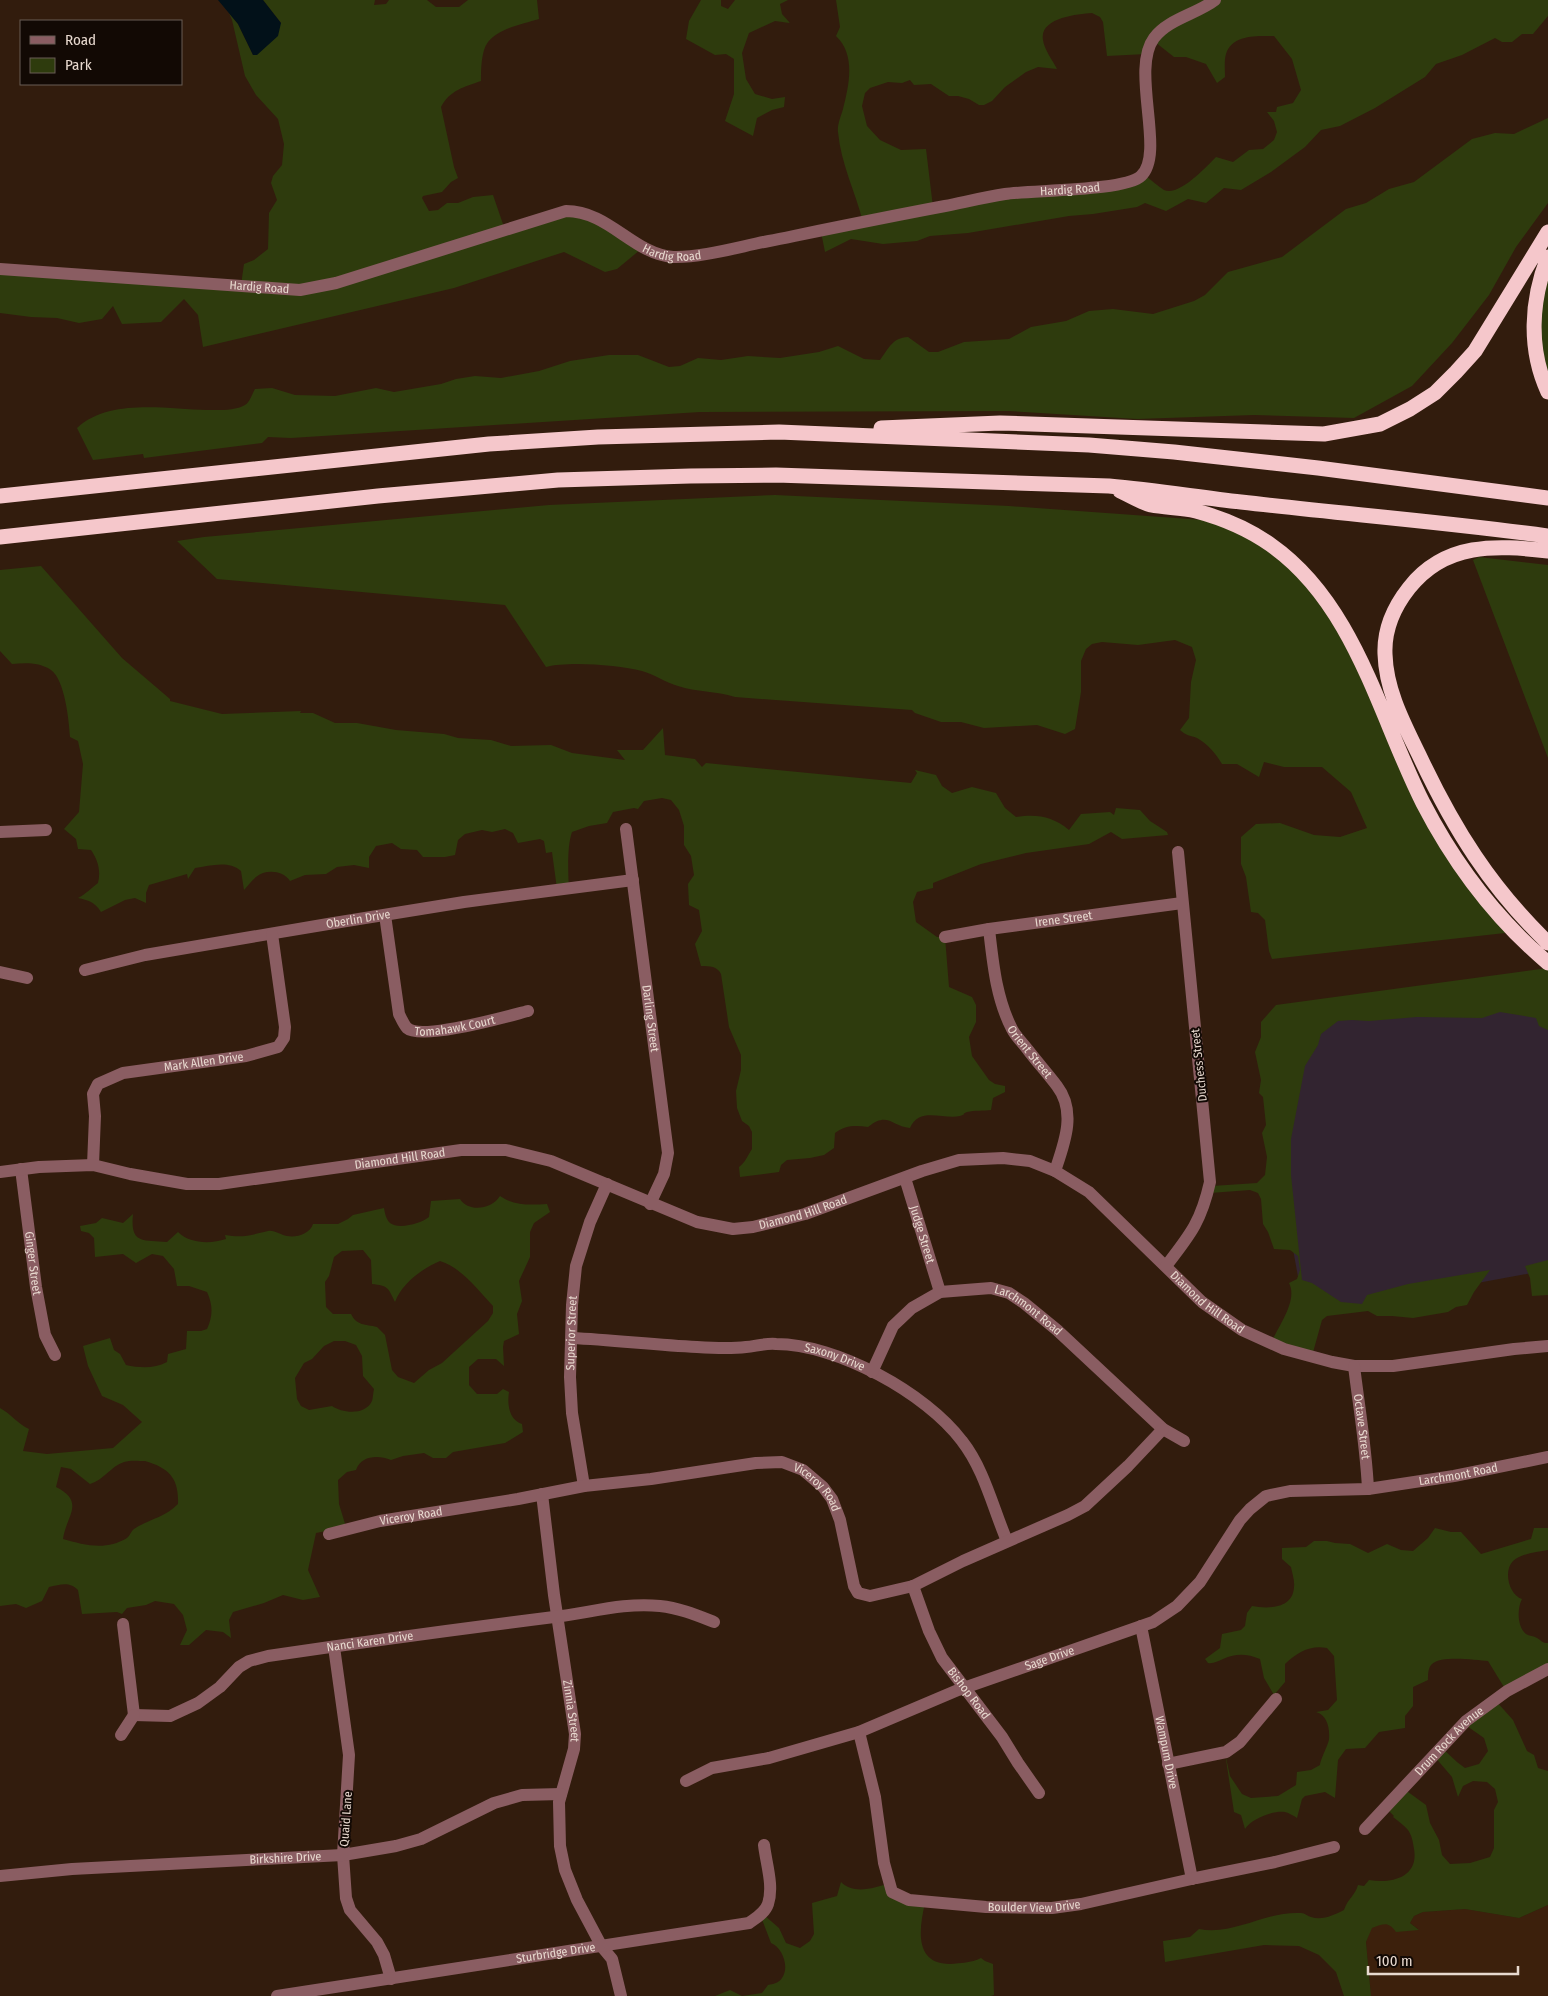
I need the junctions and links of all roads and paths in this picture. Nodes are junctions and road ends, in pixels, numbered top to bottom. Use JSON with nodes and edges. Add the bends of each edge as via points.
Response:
{"nodes":[{"id":1,"x":1215,"y":0,"type":"edge"},
{"id":2,"x":1548,"y":232,"type":"edge"},
{"id":3,"x":1548,"y":257,"type":"edge"},
{"id":4,"x":0,"y":270,"type":"edge"},
{"id":5,"x":1548,"y":392,"type":"edge"},
{"id":6,"x":780,"y":432,"type":"junction"},
{"id":7,"x":1109,"y":486,"type":"junction"},
{"id":8,"x":0,"y":496,"type":"edge"},
{"id":9,"x":1548,"y":498,"type":"edge"},
{"id":10,"x":1548,"y":536,"type":"edge"},
{"id":11,"x":0,"y":537,"type":"edge"},
{"id":12,"x":1548,"y":551,"type":"edge"},
{"id":13,"x":626,"y":829,"type":"dead end"},
{"id":14,"x":46,"y":830,"type":"dead end"},
{"id":15,"x":0,"y":832,"type":"edge"},
{"id":16,"x":1178,"y":852,"type":"dead end"},
{"id":17,"x":633,"y":880,"type":"junction"},
{"id":18,"x":1182,"y":903,"type":"junction"},
{"id":19,"x":385,"y":915,"type":"junction"},
{"id":20,"x":989,"y":929,"type":"junction"},
{"id":21,"x":272,"y":934,"type":"junction"},
{"id":22,"x":945,"y":938,"type":"dead end"},
{"id":23,"x":1548,"y":943,"type":"edge"},
{"id":24,"x":1548,"y":963,"type":"edge"},
{"id":25,"x":85,"y":970,"type":"dead end"},
{"id":26,"x":0,"y":972,"type":"edge"},
{"id":27,"x":27,"y":978,"type":"dead end"},
{"id":28,"x":528,"y":1011,"type":"dead end"},
{"id":29,"x":93,"y":1165,"type":"junction"},
{"id":30,"x":21,"y":1169,"type":"junction"},
{"id":31,"x":1055,"y":1171,"type":"junction"},
{"id":32,"x":0,"y":1172,"type":"edge"},
{"id":33,"x":905,"y":1178,"type":"junction"},
{"id":34,"x":606,"y":1184,"type":"junction"},
{"id":35,"x":650,"y":1204,"type":"junction"},
{"id":36,"x":1166,"y":1266,"type":"junction"},
{"id":37,"x":940,"y":1292,"type":"junction"},
{"id":38,"x":572,"y":1338,"type":"junction"},
{"id":39,"x":1548,"y":1346,"type":"edge"},
{"id":40,"x":55,"y":1355,"type":"dead end"},
{"id":41,"x":1354,"y":1366,"type":"junction"},
{"id":42,"x":872,"y":1372,"type":"junction"},
{"id":43,"x":1163,"y":1429,"type":"junction"},
{"id":44,"x":1184,"y":1441,"type":"dead end"},
{"id":45,"x":1548,"y":1457,"type":"edge"},
{"id":46,"x":584,"y":1486,"type":"junction"},
{"id":47,"x":1368,"y":1488,"type":"junction"},
{"id":48,"x":542,"y":1494,"type":"junction"},
{"id":49,"x":329,"y":1534,"type":"dead end"},
{"id":50,"x":1007,"y":1541,"type":"junction"},
{"id":51,"x":913,"y":1586,"type":"junction"},
{"id":52,"x":557,"y":1617,"type":"junction"},
{"id":53,"x":714,"y":1622,"type":"dead end"},
{"id":54,"x":123,"y":1624,"type":"dead end"},
{"id":55,"x":1141,"y":1626,"type":"junction"},
{"id":56,"x":334,"y":1647,"type":"junction"},
{"id":57,"x":1548,"y":1669,"type":"edge"},
{"id":58,"x":965,"y":1689,"type":"junction"},
{"id":59,"x":1276,"y":1699,"type":"dead end"},
{"id":60,"x":134,"y":1715,"type":"junction"},
{"id":61,"x":859,"y":1732,"type":"junction"},
{"id":62,"x":121,"y":1735,"type":"dead end"},
{"id":63,"x":1168,"y":1764,"type":"junction"},
{"id":64,"x":686,"y":1781,"type":"dead end"},
{"id":65,"x":1040,"y":1793,"type":"dead end"},
{"id":66,"x":561,"y":1794,"type":"junction"},
{"id":67,"x":1366,"y":1830,"type":"dead end"},
{"id":68,"x":764,"y":1845,"type":"dead end"},
{"id":69,"x":1334,"y":1847,"type":"dead end"},
{"id":70,"x":343,"y":1855,"type":"junction"},
{"id":71,"x":0,"y":1876,"type":"edge"},
{"id":72,"x":1192,"y":1879,"type":"junction"},
{"id":73,"x":602,"y":1947,"type":"junction"},
{"id":74,"x":391,"y":1979,"type":"junction"},
{"id":75,"x":277,"y":1996,"type":"edge"},
{"id":76,"x":621,"y":1996,"type":"edge"}],
"edges":[{"from":1,"to":4,"type":"street","name":"Hardig Road","via":[[1162,30],[1150,43],[1145,60],[1149,163],[1138,179],[1120,185],[1007,194],[679,257],[655,253],[599,218],[583,212],[566,211],[336,283],[300,290]]},
{"from":2,"to":6,"type":"highway","via":[[1475,351],[1435,393],[1380,424],[1324,434],[1000,423]]},
{"from":3,"to":5,"type":"highway","via":[[1540,275],[1536,298],[1534,346]]},
{"from":6,"to":8,"type":"highway","via":[[498,443]]},
{"from":6,"to":9,"type":"highway","via":[[1090,445],[1318,468]]},
{"from":7,"to":10,"type":"highway"},
{"from":7,"to":11,"type":"highway","via":[[776,475],[558,480]]},
{"from":7,"to":24,"type":"highway","via":[[1149,504],[1195,510],[1246,530],[1289,558],[1306,575],[1337,615],[1439,831],[1491,906]]},
{"from":12,"to":23,"type":"highway","via":[[1508,547],[1474,549],[1438,563],[1419,577],[1402,598],[1389,624],[1385,653],[1388,680],[1402,720],[1447,812],[1499,890]]},
{"from":13,"to":17,"type":"street","name":"Darling Street"},
{"from":14,"to":15,"type":"street"},
{"from":16,"to":18,"type":"street","name":"Duchess Street"},
{"from":17,"to":19,"type":"street","name":"Oberlin Drive"},
{"from":17,"to":35,"type":"street","name":"Darling Street","via":[[668,1153],[664,1174]]},
{"from":18,"to":20,"type":"street","name":"Irene Street"},
{"from":18,"to":36,"type":"street","name":"Duchess Street","via":[[1210,1182],[1205,1207],[1192,1233]]},
{"from":19,"to":21,"type":"street","name":"Oberlin Drive"},
{"from":19,"to":28,"type":"street","name":"Tomahawk Court","via":[[399,1014],[406,1028],[416,1032],[459,1028]]},
{"from":20,"to":22,"type":"street","name":"Irene Street"},
{"from":20,"to":31,"type":"street","name":"Orient Street","via":[[995,980],[1013,1032],[1059,1088],[1067,1108],[1068,1124]]},
{"from":21,"to":25,"type":"street","name":"Oberlin Drive","via":[[145,955]]},
{"from":21,"to":29,"type":"street","name":"Mark Allen Drive","via":[[285,1027],[284,1038],[278,1047],[246,1056],[123,1074],[98,1084],[93,1094]]},
{"from":26,"to":27,"type":"street"},
{"from":29,"to":30,"type":"street","name":"Diamond Hill Road"},
{"from":29,"to":34,"type":"street","name":"Diamond Hill Road","via":[[187,1184],[219,1184],[452,1151],[506,1150],[551,1161]]},
{"from":30,"to":32,"type":"street","name":"Diamond Hill Road"},
{"from":30,"to":40,"type":"street","name":"Ginger Street","via":[[36,1287],[45,1335]]},
{"from":31,"to":33,"type":"street","name":"Diamond Hill Road","via":[[1030,1161],[1002,1158],[959,1160]]},
{"from":31,"to":36,"type":"street","name":"Diamond Hill Road","via":[[1089,1192]]},
{"from":33,"to":35,"type":"street","name":"Diamond Hill Road","via":[[805,1214],[739,1229],[697,1222]]},
{"from":33,"to":37,"type":"street","name":"Judge Street"},
{"from":34,"to":35,"type":"street","name":"Diamond Hill Road"},
{"from":34,"to":38,"type":"street","name":"Superior Street","via":[[576,1266]]},
{"from":36,"to":41,"type":"street","name":"Diamond Hill Road","via":[[1202,1302],[1242,1330],[1284,1349]]},
{"from":37,"to":42,"type":"street","name":"Larchmont Road","via":[[912,1308],[893,1326]]},
{"from":37,"to":43,"type":"street","name":"Larchmont Road","via":[[991,1288],[1008,1293],[1057,1330]]},
{"from":38,"to":42,"type":"street","name":"Saxony Drive","via":[[698,1348],[744,1348],[774,1343],[825,1352]]},
{"from":38,"to":46,"type":"street","name":"Superior Street","via":[[572,1413]]},
{"from":39,"to":41,"type":"street","name":"Diamond Hill Road","via":[[1393,1366]]},
{"from":41,"to":47,"type":"street","name":"Octave Street"},
{"from":42,"to":50,"type":"street","name":"Saxony Drive","via":[[907,1391],[942,1418],[964,1442],[983,1478]]},
{"from":43,"to":44,"type":"street","name":"Larchmont Road"},
{"from":43,"to":50,"type":"street","name":"Viceroy Road","via":[[1084,1506]]},
{"from":45,"to":47,"type":"street","name":"Larchmont Road","via":[[1454,1476]]},
{"from":46,"to":48,"type":"street","name":"Viceroy Road"},
{"from":46,"to":51,"type":"street","name":"Viceroy Road","via":[[782,1462],[804,1470],[832,1499],[858,1593],[870,1596]]},
{"from":47,"to":55,"type":"street","name":"Sage Drive","via":[[1290,1491],[1266,1496],[1240,1520],[1200,1582],[1177,1606]]},
{"from":48,"to":49,"type":"street","name":"Viceroy Road","via":[[380,1521]]},
{"from":48,"to":52,"type":"street","name":"Zinnia Street"},
{"from":50,"to":51,"type":"street","name":"Viceroy Road"},
{"from":51,"to":58,"type":"street","name":"Bishop Road","via":[[942,1658]]},
{"from":52,"to":53,"type":"street","name":"Nanci Karen Drive","via":[[624,1606],[659,1606]]},
{"from":52,"to":56,"type":"street","name":"Nanci Karen Drive"},
{"from":52,"to":66,"type":"street","name":"Zinnia Street","via":[[575,1734]]},
{"from":54,"to":60,"type":"street"},
{"from":55,"to":58,"type":"street","name":"Sage Drive"},
{"from":55,"to":63,"type":"street","name":"Wampum Drive"},
{"from":56,"to":60,"type":"street","name":"Nanci Karen Drive","via":[[249,1661],[198,1703],[170,1716]]},
{"from":56,"to":70,"type":"street","name":"Quaid Lane","via":[[348,1755]]},
{"from":57,"to":67,"type":"street","name":"Drum Rock Avenue","via":[[1507,1691],[1466,1721]]},
{"from":58,"to":61,"type":"street","name":"Sage Drive"},
{"from":58,"to":65,"type":"street","name":"Bishop Road"},
{"from":59,"to":63,"type":"street","via":[[1240,1742],[1226,1752]]},
{"from":60,"to":62,"type":"street"},
{"from":61,"to":64,"type":"street","name":"Sage Drive","via":[[769,1758],[712,1768]]},
{"from":61,"to":72,"type":"street","name":"Boulder View Drive","via":[[875,1798],[884,1862],[893,1893],[901,1897],[986,1907],[1052,1908]]},
{"from":63,"to":72,"type":"street","name":"Wampum Drive"},
{"from":66,"to":70,"type":"street","name":"Birkshire Drive","via":[[522,1795],[494,1803],[421,1840]]},
{"from":66,"to":73,"type":"street","name":"Zinnia Street","via":[[558,1822],[565,1870]]},
{"from":68,"to":73,"type":"street","name":"Sturbridge Drive","via":[[768,1904],[760,1916],[749,1923]]},
{"from":69,"to":72,"type":"street","name":"Boulder View Drive"},
{"from":70,"to":71,"type":"street","name":"Birkshire Drive"},
{"from":70,"to":74,"type":"street","name":"Quaid Lane","via":[[350,1910],[377,1942]]},
{"from":73,"to":74,"type":"street","name":"Sturbridge Drive"},
{"from":73,"to":76,"type":"street","name":"Zinnia Street","via":[[612,1959]]},
{"from":74,"to":75,"type":"street","name":"Sturbridge Drive"}]}
